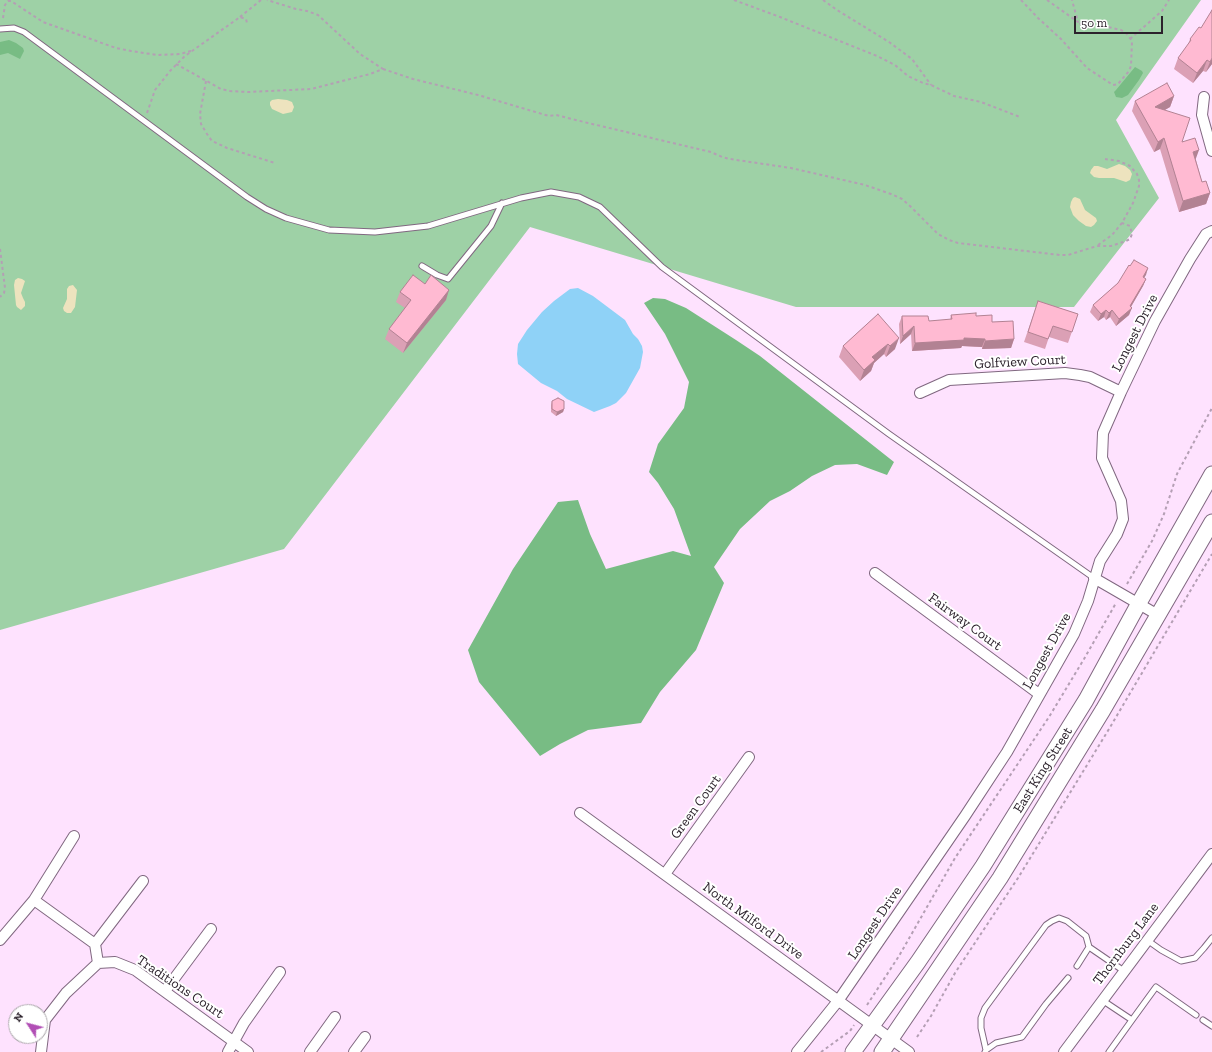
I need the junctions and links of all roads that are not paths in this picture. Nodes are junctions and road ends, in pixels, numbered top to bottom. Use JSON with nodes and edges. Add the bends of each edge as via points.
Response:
{"nodes":[{"id":1,"x":0,"y":29,"type":"edge"},
{"id":2,"x":1204,"y":97,"type":"dead end"},
{"id":3,"x":1212,"y":151,"type":"edge"},
{"id":4,"x":502,"y":203,"type":"junction"},
{"id":5,"x":1212,"y":231,"type":"edge"},
{"id":6,"x":422,"y":266,"type":"dead end"},
{"id":7,"x":1121,"y":392,"type":"junction"},
{"id":8,"x":920,"y":393,"type":"dead end"},
{"id":9,"x":1212,"y":474,"type":"edge"},
{"id":10,"x":1212,"y":522,"type":"edge"},
{"id":11,"x":875,"y":573,"type":"dead end"},
{"id":12,"x":1094,"y":578,"type":"junction"},
{"id":13,"x":1139,"y":603,"type":"junction"},
{"id":14,"x":1158,"y":615,"type":"junction"},
{"id":15,"x":1039,"y":694,"type":"junction"},
{"id":16,"x":749,"y":758,"type":"dead end"},
{"id":17,"x":580,"y":813,"type":"dead end"},
{"id":18,"x":74,"y":836,"type":"dead end"},
{"id":19,"x":1212,"y":854,"type":"edge"},
{"id":20,"x":665,"y":874,"type":"junction"},
{"id":21,"x":142,"y":880,"type":"dead end"},
{"id":22,"x":34,"y":900,"type":"junction"},
{"id":23,"x":211,"y":929,"type":"dead end"},
{"id":24,"x":1212,"y":938,"type":"edge"},
{"id":25,"x":0,"y":940,"type":"edge"},
{"id":26,"x":1147,"y":940,"type":"junction"},
{"id":27,"x":96,"y":944,"type":"junction"},
{"id":28,"x":1089,"y":947,"type":"junction"},
{"id":29,"x":98,"y":963,"type":"junction"},
{"id":30,"x":1077,"y":966,"type":"dead end"},
{"id":31,"x":1124,"y":971,"type":"junction"},
{"id":32,"x":280,"y":972,"type":"dead end"},
{"id":33,"x":1068,"y":978,"type":"dead end"},
{"id":34,"x":165,"y":991,"type":"junction"},
{"id":35,"x":1102,"y":1000,"type":"junction"},
{"id":36,"x":838,"y":1001,"type":"junction"},
{"id":37,"x":1196,"y":1015,"type":"dead end"},
{"id":38,"x":335,"y":1017,"type":"dead end"},
{"id":39,"x":1132,"y":1020,"type":"junction"},
{"id":40,"x":1203,"y":1020,"type":"dead end"},
{"id":41,"x":873,"y":1025,"type":"junction"},
{"id":42,"x":1212,"y":1026,"type":"edge"},
{"id":43,"x":365,"y":1037,"type":"dead end"},
{"id":44,"x":892,"y":1039,"type":"junction"},
{"id":45,"x":234,"y":1041,"type":"junction"},
{"id":46,"x":986,"y":1051,"type":"edge"},
{"id":47,"x":41,"y":1052,"type":"edge"},
{"id":48,"x":228,"y":1052,"type":"edge"},
{"id":49,"x":248,"y":1052,"type":"edge"},
{"id":50,"x":310,"y":1052,"type":"edge"},
{"id":51,"x":354,"y":1052,"type":"edge"},
{"id":52,"x":796,"y":1052,"type":"edge"},
{"id":53,"x":853,"y":1052,"type":"edge"},
{"id":54,"x":882,"y":1052,"type":"edge"},
{"id":55,"x":909,"y":1052,"type":"edge"},
{"id":56,"x":1064,"y":1052,"type":"edge"},
{"id":57,"x":1109,"y":1052,"type":"edge"}],
"edges":[{"from":1,"to":4,"type":"lane","via":[[14,28],[24,32],[247,197],[286,218],[330,230],[375,232],[428,226]]},
{"from":2,"to":3,"type":"street","via":[[1202,115]]},
{"from":4,"to":6,"type":"lane","via":[[490,226],[448,279]]},
{"from":4,"to":12,"type":"lane","via":[[551,192],[579,197],[600,207],[662,267],[889,434]]},
{"from":5,"to":7,"type":"street","name":"Longest Drive","via":[[1206,234],[1186,266],[1155,321]]},
{"from":7,"to":8,"type":"street","name":"Golfview Court","via":[[1090,378],[1066,373],[949,380]]},
{"from":7,"to":12,"type":"street","name":"Longest Drive","via":[[1102,433],[1102,458],[1121,501],[1123,519],[1100,561]]},
{"from":9,"to":13,"type":"main road","name":"East King Street"},
{"from":10,"to":14,"type":"main road","name":"East King Street"},
{"from":11,"to":15,"type":"street","name":"Fairway Court"},
{"from":12,"to":13,"type":"street"},
{"from":12,"to":15,"type":"street","name":"Longest Drive","via":[[1074,634]]},
{"from":13,"to":14,"type":"street"},
{"from":13,"to":41,"type":"main road","name":"East King Street","via":[[1086,700],[983,866]]},
{"from":14,"to":44,"type":"main road","name":"East King Street","via":[[1000,878]]},
{"from":15,"to":36,"type":"street","name":"Longest Drive","via":[[1007,752]]},
{"from":16,"to":20,"type":"street","name":"Green Court"},
{"from":17,"to":20,"type":"street","name":"North Milford Drive"},
{"from":18,"to":22,"type":"street"},
{"from":19,"to":26,"type":"street","name":"Thornburg Lane"},
{"from":20,"to":36,"type":"street","name":"North Milford Drive"},
{"from":21,"to":27,"type":"street"},
{"from":22,"to":25,"type":"street"},
{"from":22,"to":27,"type":"street"},
{"from":23,"to":34,"type":"street"},
{"from":24,"to":26,"type":"lane","via":[[1195,958],[1181,961]]},
{"from":26,"to":31,"type":"street","name":"Thornburg Lane"},
{"from":27,"to":29,"type":"street"},
{"from":28,"to":30,"type":"lane"},
{"from":28,"to":31,"type":"lane"},
{"from":28,"to":46,"type":"lane","via":[[1086,936],[1067,921],[1059,918],[1046,925],[981,1018],[980,1028]]},
{"from":29,"to":34,"type":"street","name":"Traditions Court","via":[[116,962],[135,970]]},
{"from":29,"to":47,"type":"street","via":[[66,993],[45,1020]]},
{"from":31,"to":35,"type":"street","name":"Thornburg Lane"},
{"from":32,"to":45,"type":"street"},
{"from":33,"to":46,"type":"lane","via":[[1022,1036],[996,1043]]},
{"from":34,"to":45,"type":"street","name":"Traditions Court"},
{"from":35,"to":39,"type":"lane"},
{"from":35,"to":56,"type":"street","name":"Thornburg Lane"},
{"from":36,"to":41,"type":"street","name":"North Milford Drive"},
{"from":36,"to":52,"type":"street","name":"Longest Drive"},
{"from":37,"to":39,"type":"lane","via":[[1156,987]]},
{"from":38,"to":50,"type":"street"},
{"from":39,"to":57,"type":"lane"},
{"from":40,"to":42,"type":"lane"},
{"from":41,"to":44,"type":"street","name":"North Milford Drive"},
{"from":41,"to":53,"type":"main road","name":"East King Street"},
{"from":43,"to":51,"type":"street"},
{"from":44,"to":54,"type":"main road","name":"East King Street"},
{"from":44,"to":55,"type":"street","name":"North Milford Drive"},
{"from":45,"to":48,"type":"street"},
{"from":45,"to":49,"type":"street","name":"Traditions Court"}]}
